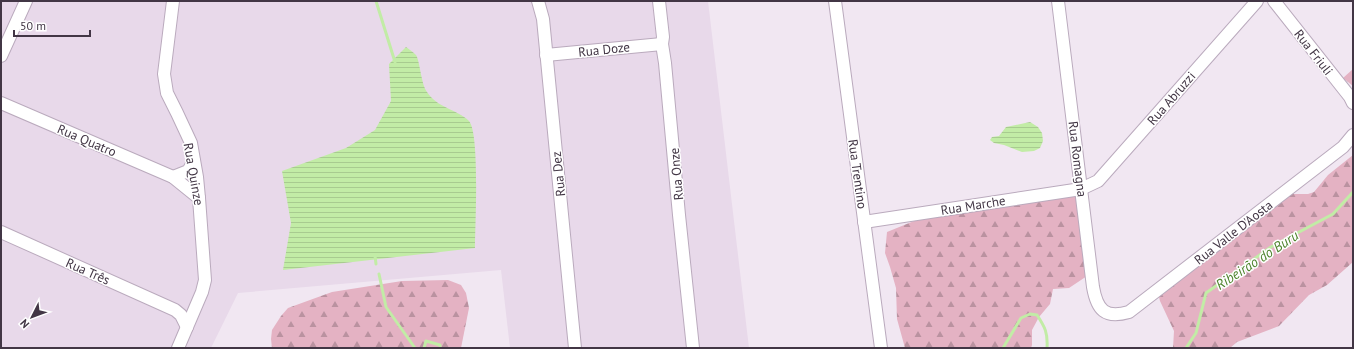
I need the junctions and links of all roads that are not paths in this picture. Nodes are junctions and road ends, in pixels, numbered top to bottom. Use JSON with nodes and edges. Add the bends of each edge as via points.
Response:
{"nodes":[{"id":1,"x":26,"y":1,"type":"edge"},
{"id":2,"x":173,"y":1,"type":"edge"},
{"id":3,"x":538,"y":1,"type":"edge"},
{"id":4,"x":659,"y":1,"type":"edge"},
{"id":5,"x":835,"y":1,"type":"edge"},
{"id":6,"x":1058,"y":1,"type":"edge"},
{"id":7,"x":1257,"y":1,"type":"edge"},
{"id":8,"x":1274,"y":1,"type":"edge"},
{"id":9,"x":662,"y":44,"type":"junction"},
{"id":10,"x":546,"y":55,"type":"junction"},
{"id":11,"x":1,"y":56,"type":"edge"},
{"id":12,"x":1,"y":103,"type":"edge"},
{"id":13,"x":1353,"y":103,"type":"edge"},
{"id":14,"x":1353,"y":135,"type":"edge"},
{"id":15,"x":194,"y":161,"type":"junction"},
{"id":16,"x":173,"y":177,"type":"junction"},
{"id":17,"x":1082,"y":189,"type":"junction"},
{"id":18,"x":200,"y":198,"type":"junction"},
{"id":19,"x":864,"y":222,"type":"junction"},
{"id":20,"x":1,"y":232,"type":"edge"},
{"id":21,"x":197,"y":304,"type":"junction"},
{"id":22,"x":175,"y":310,"type":"junction"},
{"id":23,"x":1106,"y":313,"type":"joint"},
{"id":24,"x":187,"y":327,"type":"junction"},
{"id":25,"x":178,"y":348,"type":"edge"},
{"id":26,"x":575,"y":348,"type":"edge"},
{"id":27,"x":694,"y":348,"type":"edge"},
{"id":28,"x":881,"y":348,"type":"edge"}],
"edges":[{"from":1,"to":11,"type":"street"},
{"from":2,"to":15,"type":"street","name":"Rua Quinze","via":[[164,74],[167,93],[191,143]]},
{"from":3,"to":10,"type":"street","name":"Rua Dez","via":[[543,19]]},
{"from":4,"to":9,"type":"street","name":"Rua Onze"},
{"from":5,"to":19,"type":"street","name":"Rua Trentino"},
{"from":6,"to":17,"type":"street","name":"Rua Romagna"},
{"from":7,"to":17,"type":"street","name":"Rua Abruzzi","via":[[1098,181]]},
{"from":8,"to":13,"type":"street","name":"Rua Friuli"},
{"from":9,"to":10,"type":"street","name":"Rua Doze"},
{"from":9,"to":27,"type":"street","name":"Rua Onze"},
{"from":10,"to":26,"type":"street","name":"Rua Dez"},
{"from":12,"to":16,"type":"street","name":"Rua Quatro"},
{"from":14,"to":23,"type":"street","name":"Rua Valle D'Aosta","via":[[1343,147],[1128,312],[1117,316]]},
{"from":15,"to":16,"type":"street","via":[[188,171]]},
{"from":15,"to":18,"type":"street","name":"Rua Quinze"},
{"from":16,"to":18,"type":"street","name":"Rua Quatro"},
{"from":17,"to":19,"type":"street","name":"Rua Marche"},
{"from":17,"to":23,"type":"street","name":"Rua Romagna","via":[[1096,302]]},
{"from":18,"to":21,"type":"street","name":"Rua Quinze","via":[[205,280]]},
{"from":19,"to":28,"type":"street","name":"Rua Trentino"},
{"from":20,"to":22,"type":"street","name":"Rua Três"},
{"from":21,"to":22,"type":"street","via":[[190,308]]},
{"from":21,"to":24,"type":"street","name":"Rua Quinze"},
{"from":22,"to":24,"type":"street","via":[[181,315]]},
{"from":24,"to":25,"type":"street","name":"Rua Quinze"}]}
